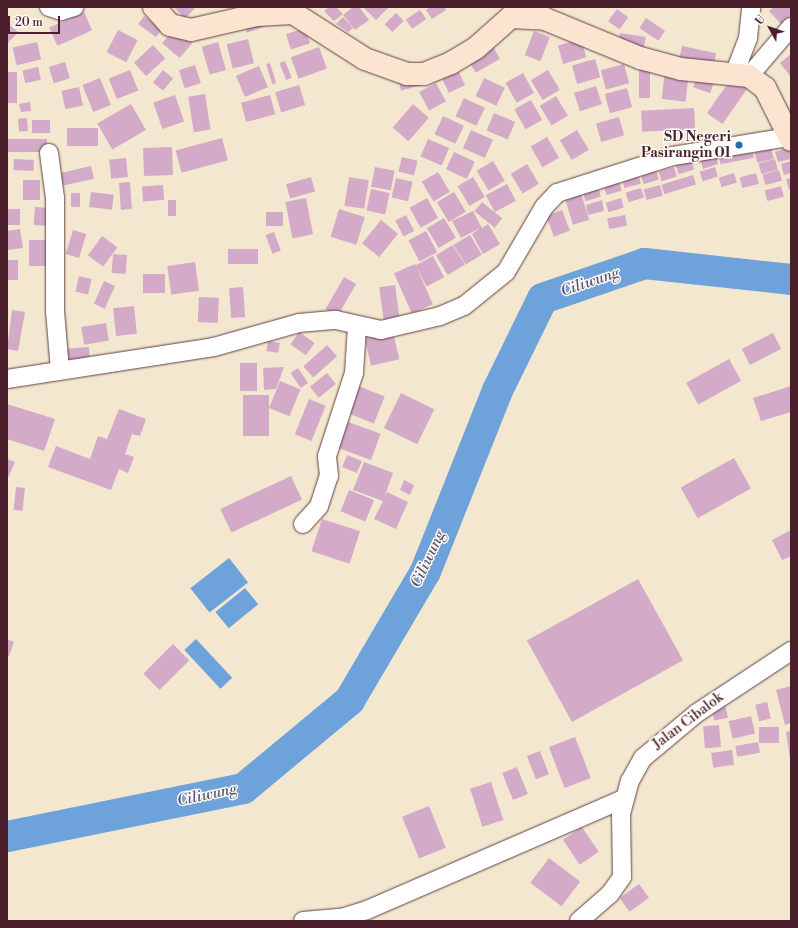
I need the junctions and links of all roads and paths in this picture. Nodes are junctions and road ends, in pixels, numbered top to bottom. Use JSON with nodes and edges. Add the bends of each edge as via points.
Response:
{"nodes":[{"id":1,"x":49,"y":7,"type":"edge"},
{"id":2,"x":74,"y":7,"type":"edge"},
{"id":3,"x":154,"y":7,"type":"edge"},
{"id":4,"x":751,"y":7,"type":"edge"},
{"id":5,"x":791,"y":28,"type":"edge"},
{"id":6,"x":742,"y":74,"type":"junction"},
{"id":7,"x":790,"y":138,"type":"edge"},
{"id":8,"x":49,"y":153,"type":"dead end"},
{"id":9,"x":357,"y":326,"type":"junction"},
{"id":10,"x":60,"y":370,"type":"junction"},
{"id":11,"x":7,"y":379,"type":"edge"},
{"id":12,"x":303,"y":524,"type":"dead end"},
{"id":13,"x":791,"y":651,"type":"edge"},
{"id":14,"x":624,"y":799,"type":"junction"},
{"id":15,"x":303,"y":921,"type":"edge"},
{"id":16,"x":579,"y":921,"type":"edge"}],
"edges":[{"from":1,"to":2,"type":"street","via":[[61,11]]},
{"from":3,"to":6,"type":"main road","via":[[170,24],[191,30],[256,15],[293,13],[365,59],[407,74],[424,74],[444,67],[476,48],[501,23],[524,15],[545,19],[640,58],[699,72]]},
{"from":4,"to":6,"type":"street"},
{"from":5,"to":6,"type":"street"},
{"from":6,"to":7,"type":"main road","via":[[765,88]]},
{"from":7,"to":9,"type":"street","via":[[673,156],[557,193],[544,207],[506,272],[470,303],[440,316],[397,327]]},
{"from":8,"to":10,"type":"street","via":[[55,198],[55,311]]},
{"from":9,"to":10,"type":"street","via":[[336,320],[299,323],[214,347]]},
{"from":9,"to":12,"type":"street","via":[[354,373],[327,456],[329,476],[319,506]]},
{"from":10,"to":11,"type":"street"},
{"from":13,"to":14,"type":"street","name":"Jalan Cibalok","via":[[758,670],[662,739],[636,769]]},
{"from":14,"to":15,"type":"street","via":[[367,910],[341,918]]},
{"from":14,"to":16,"type":"street","name":"Jalan Cibalok","via":[[620,825],[622,877],[610,894]]}]}
